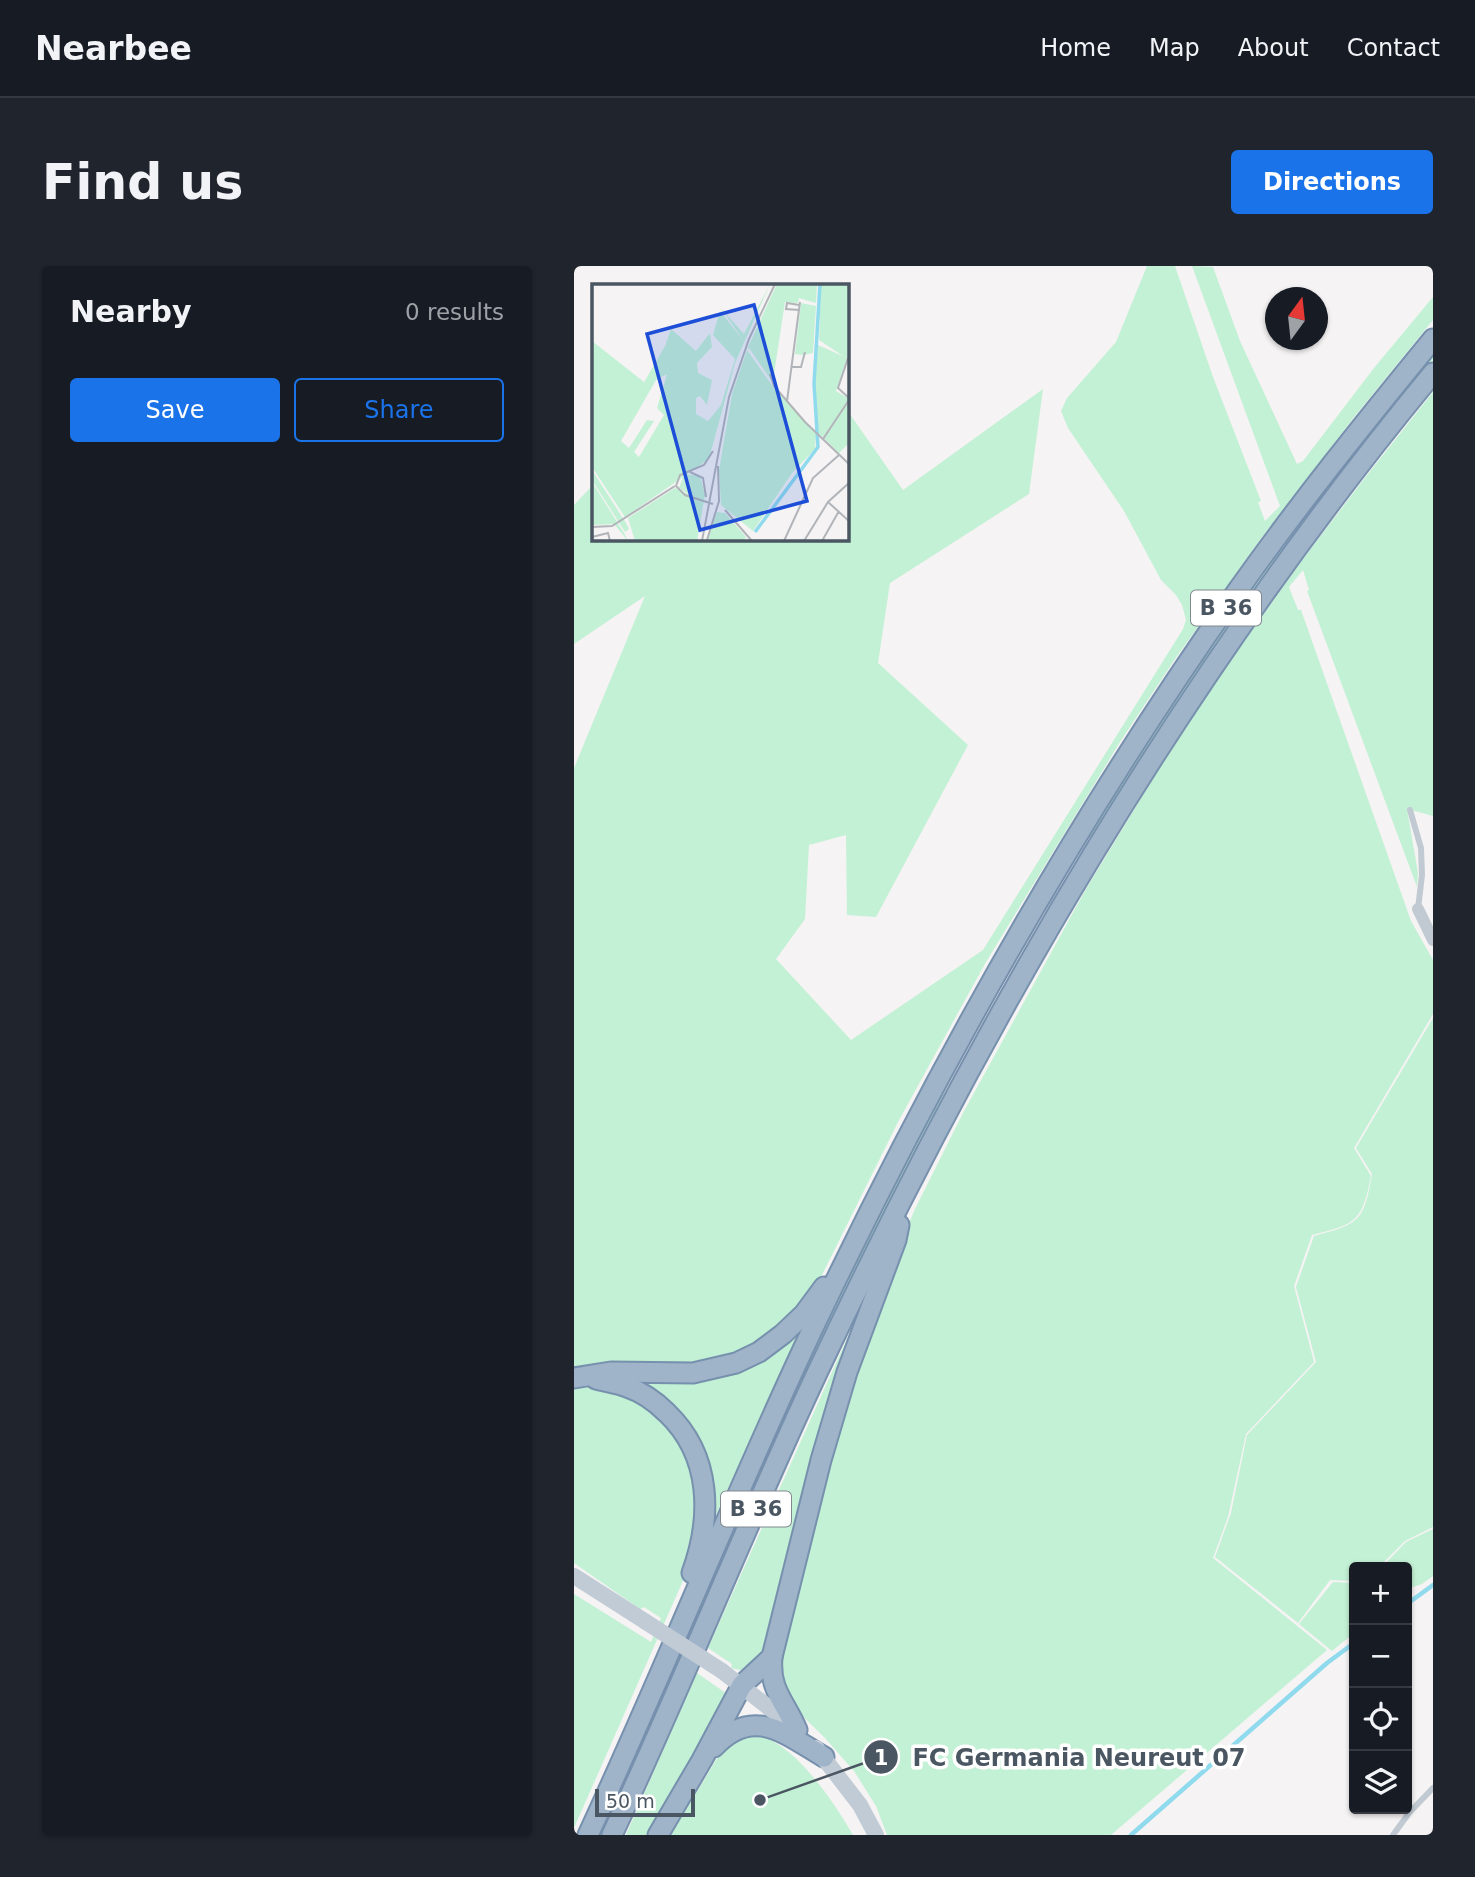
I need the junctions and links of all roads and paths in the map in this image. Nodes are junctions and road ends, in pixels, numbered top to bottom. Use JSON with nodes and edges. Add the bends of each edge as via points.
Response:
{"nodes":[{"id":1,"x":1433,"y":339,"type":"edge"},
{"id":2,"x":1433,"y":373,"type":"edge"},
{"id":3,"x":1410,"y":810,"type":"dead end"},
{"id":4,"x":1418,"y":909,"type":"joint"},
{"id":5,"x":1433,"y":940,"type":"edge"},
{"id":6,"x":908,"y":1188,"type":"junction"},
{"id":7,"x":845,"y":1264,"type":"junction"},
{"id":8,"x":579,"y":1377,"type":"edge"},
{"id":9,"x":574,"y":1576,"type":"edge"},
{"id":10,"x":689,"y":1606,"type":"junction"},
{"id":11,"x":772,"y":1657,"type":"junction"},
{"id":12,"x":742,"y":1685,"type":"junction"},
{"id":13,"x":797,"y":1730,"type":"junction"},
{"id":14,"x":824,"y":1757,"type":"junction"},
{"id":15,"x":702,"y":1760,"type":"junction"},
{"id":16,"x":1433,"y":1788,"type":"edge"},
{"id":17,"x":588,"y":1835,"type":"edge"},
{"id":18,"x":612,"y":1835,"type":"edge"},
{"id":19,"x":658,"y":1835,"type":"edge"},
{"id":20,"x":876,"y":1835,"type":"edge"},
{"id":21,"x":1393,"y":1835,"type":"edge"}],
"edges":[{"from":1,"to":7,"type":"highway","number":"B 36","via":[[1240,587],[1096,805],[971,1020]]},
{"from":2,"to":6,"type":"highway","number":"B 36","via":[[1298,547],[1164,738],[1034,951]]},
{"from":3,"to":4,"type":"lane","via":[[1421,848]]},
{"from":4,"to":5,"type":"street"},
{"from":6,"to":11,"type":"highway","number":"B 36","via":[[896,1240],[846,1372]]},
{"from":6,"to":18,"type":"highway","number":"B 36","via":[[777,1461]]},
{"from":7,"to":8,"type":"highway","number":"B 36","via":[[783,1334],[736,1363],[693,1373],[611,1372]]},
{"from":7,"to":10,"type":"highway","number":"B 36"},
{"from":8,"to":10,"type":"highway","via":[[644,1395],[682,1429],[698,1457],[706,1505],[689,1581]]},
{"from":9,"to":12,"type":"main road","bridge":true},
{"from":10,"to":17,"type":"highway","number":"B 36"},
{"from":11,"to":12,"type":"highway","number":"B 36"},
{"from":11,"to":13,"type":"highway","number":"B 36","via":[[775,1692]]},
{"from":12,"to":13,"type":"main road"},
{"from":12,"to":15,"type":"highway"},
{"from":13,"to":14,"type":"main road"},
{"from":14,"to":15,"type":"highway","via":[[775,1728],[751,1725],[724,1736]]},
{"from":14,"to":20,"type":"main road"},
{"from":15,"to":19,"type":"highway"},
{"from":16,"to":21,"type":"lane"}]}
